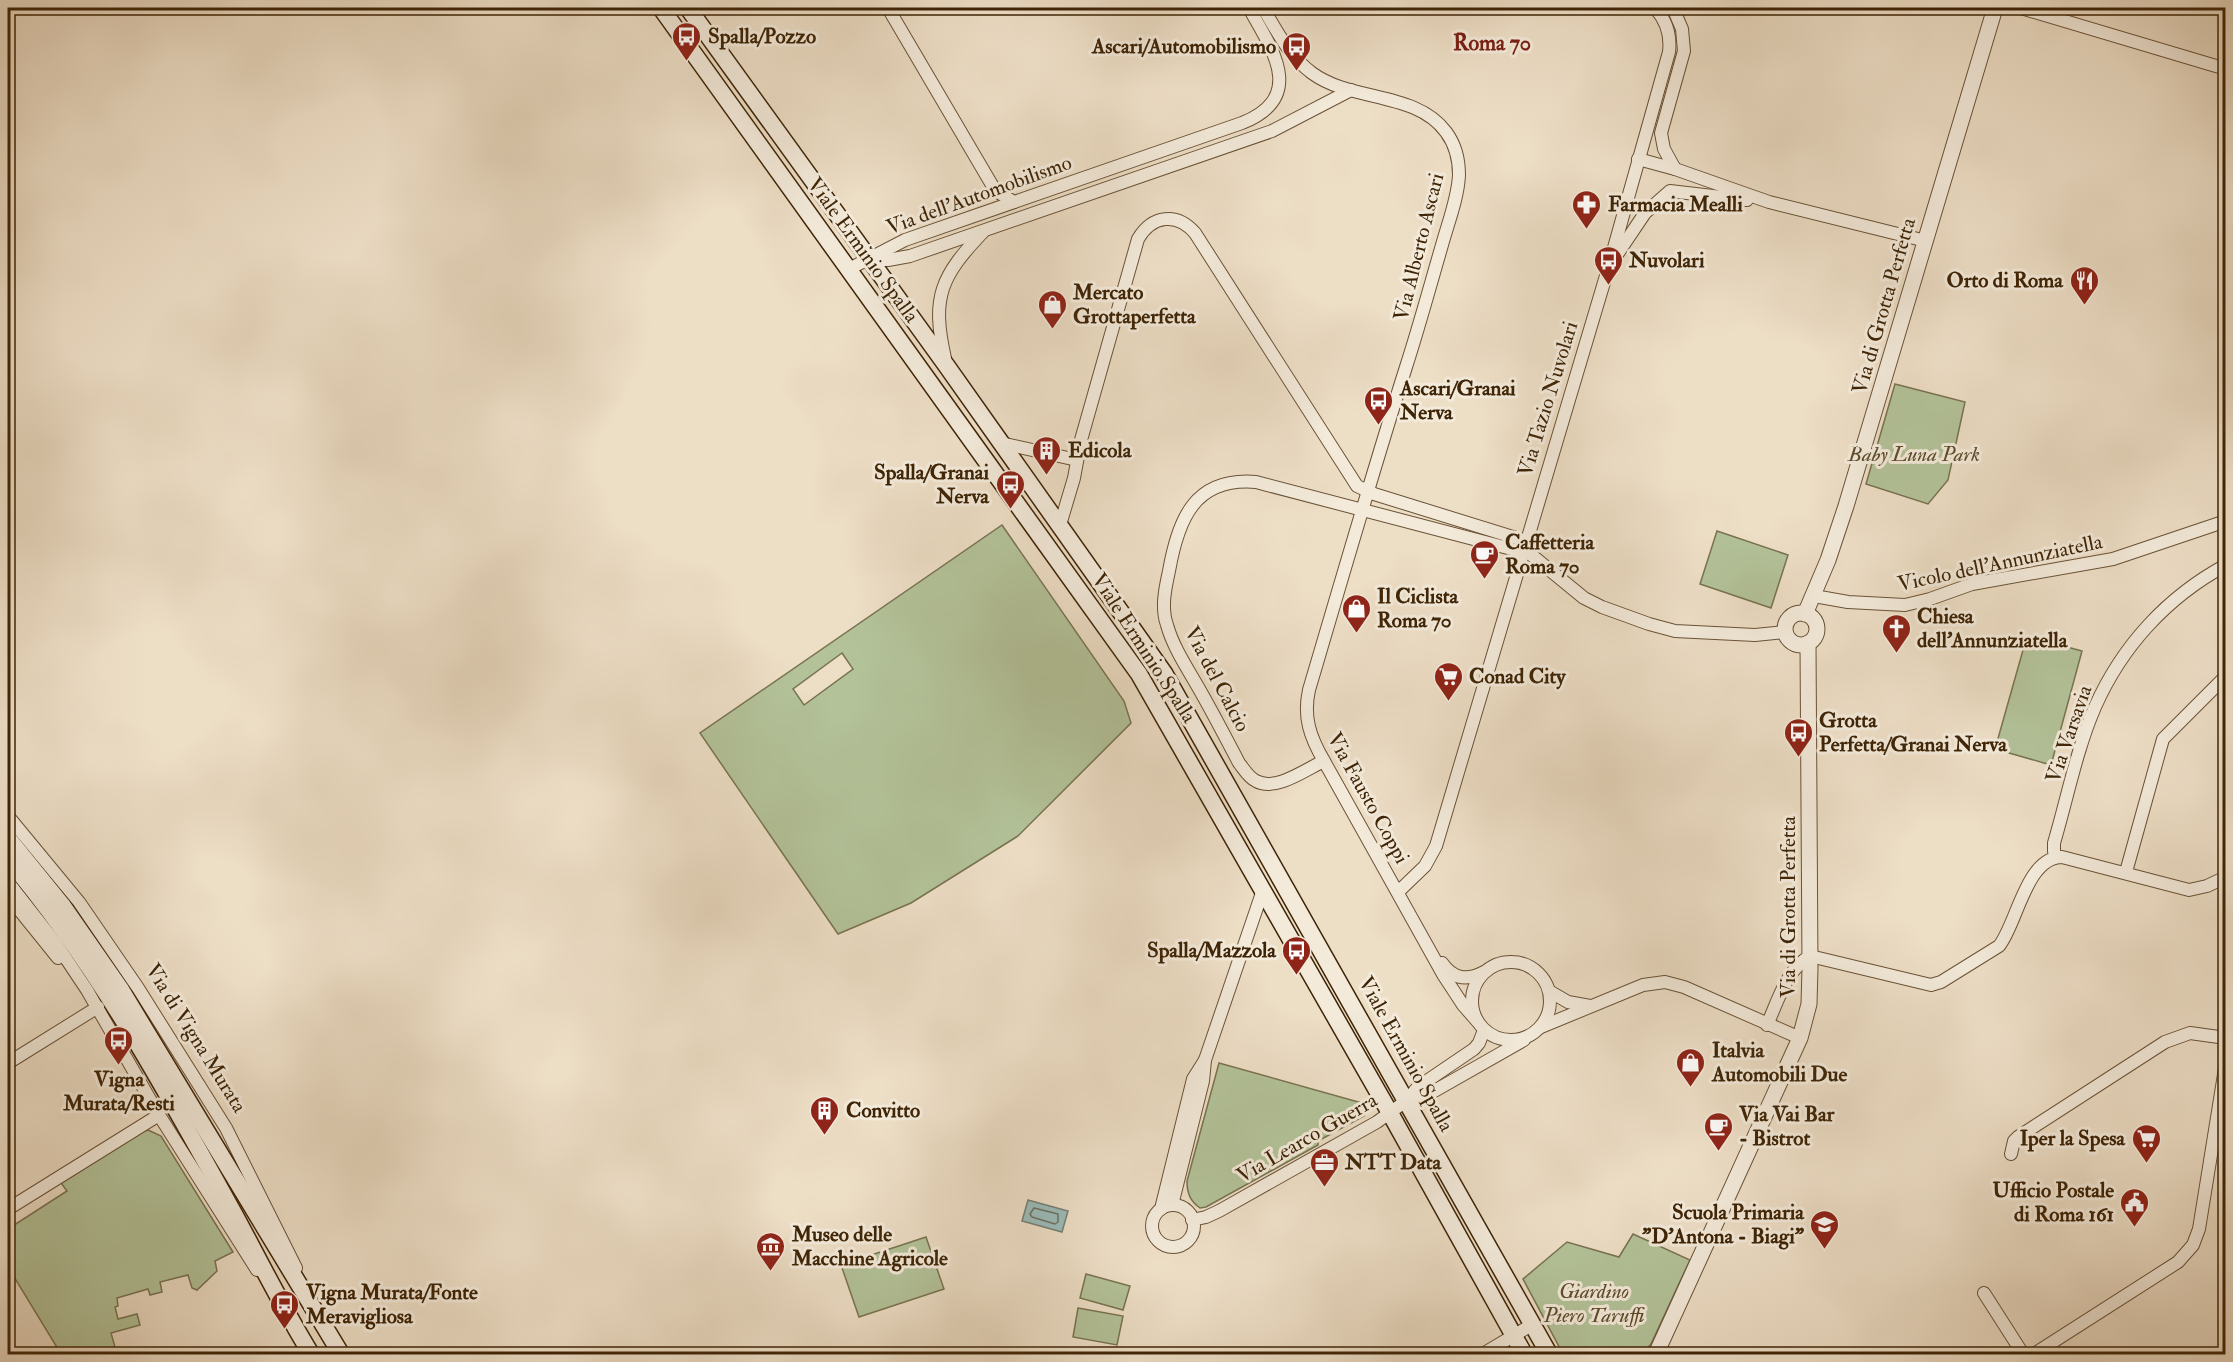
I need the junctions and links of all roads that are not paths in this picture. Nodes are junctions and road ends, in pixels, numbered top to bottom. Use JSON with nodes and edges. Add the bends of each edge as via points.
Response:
{"nodes":[{"id":1,"x":661,"y":8,"type":"edge"},
{"id":2,"x":688,"y":8,"type":"edge"},
{"id":3,"x":888,"y":8,"type":"edge"},
{"id":4,"x":1249,"y":8,"type":"edge"},
{"id":5,"x":1263,"y":8,"type":"edge"},
{"id":6,"x":1655,"y":8,"type":"edge"},
{"id":7,"x":1673,"y":8,"type":"edge"},
{"id":8,"x":1995,"y":8,"type":"edge"},
{"id":9,"x":2020,"y":8,"type":"edge"},
{"id":10,"x":2226,"y":69,"type":"edge"},
{"id":11,"x":1351,"y":90,"type":"junction"},
{"id":12,"x":1655,"y":100,"type":"junction"},
{"id":13,"x":1217,"y":131,"type":"junction"},
{"id":14,"x":1661,"y":133,"type":"junction"},
{"id":15,"x":1223,"y":148,"type":"junction"},
{"id":16,"x":1152,"y":154,"type":"junction"},
{"id":17,"x":1638,"y":159,"type":"junction"},
{"id":18,"x":1675,"y":169,"type":"junction"},
{"id":19,"x":1158,"y":170,"type":"junction"},
{"id":20,"x":1014,"y":201,"type":"junction"},
{"id":21,"x":1769,"y":202,"type":"junction"},
{"id":22,"x":839,"y":218,"type":"junction"},
{"id":23,"x":987,"y":229,"type":"junction"},
{"id":24,"x":822,"y":231,"type":"junction"},
{"id":25,"x":1926,"y":241,"type":"junction"},
{"id":26,"x":869,"y":260,"type":"junction"},
{"id":27,"x":849,"y":269,"type":"junction"},
{"id":28,"x":1608,"y":269,"type":"junction"},
{"id":29,"x":946,"y":365,"type":"junction"},
{"id":30,"x":1001,"y":443,"type":"junction"},
{"id":31,"x":1077,"y":460,"type":"junction"},
{"id":32,"x":1367,"y":492,"type":"junction"},
{"id":33,"x":1362,"y":510,"type":"junction"},
{"id":34,"x":2226,"y":521,"type":"edge"},
{"id":35,"x":1060,"y":525,"type":"junction"},
{"id":36,"x":1524,"y":547,"type":"junction"},
{"id":37,"x":2226,"y":566,"type":"edge"},
{"id":38,"x":1814,"y":596,"type":"junction"},
{"id":39,"x":1805,"y":614,"type":"junction"},
{"id":40,"x":1786,"y":632,"type":"junction"},
{"id":41,"x":1808,"y":643,"type":"junction"},
{"id":42,"x":2226,"y":676,"type":"edge"},
{"id":43,"x":1324,"y":761,"type":"junction"},
{"id":44,"x":8,"y":816,"type":"edge"},
{"id":45,"x":8,"y":838,"type":"edge"},
{"id":46,"x":2056,"y":857,"type":"junction"},
{"id":47,"x":8,"y":859,"type":"edge"},
{"id":48,"x":1273,"y":864,"type":"junction"},
{"id":49,"x":2126,"y":872,"type":"junction"},
{"id":50,"x":1254,"y":874,"type":"junction"},
{"id":51,"x":2226,"y":876,"type":"edge"},
{"id":52,"x":8,"y":882,"type":"edge"},
{"id":53,"x":1263,"y":890,"type":"junction"},
{"id":54,"x":1398,"y":892,"type":"junction"},
{"id":55,"x":8,"y":896,"type":"edge"},
{"id":56,"x":1427,"y":943,"type":"junction"},
{"id":57,"x":1810,"y":956,"type":"junction"},
{"id":58,"x":1485,"y":971,"type":"junction"},
{"id":59,"x":75,"y":972,"type":"junction"},
{"id":60,"x":1549,"y":991,"type":"junction"},
{"id":61,"x":1591,"y":1006,"type":"junction"},
{"id":62,"x":98,"y":1007,"type":"junction"},
{"id":63,"x":1480,"y":1025,"type":"junction"},
{"id":64,"x":1767,"y":1025,"type":"junction"},
{"id":65,"x":1541,"y":1027,"type":"junction"},
{"id":66,"x":1800,"y":1038,"type":"junction"},
{"id":67,"x":2226,"y":1038,"type":"edge"},
{"id":68,"x":1525,"y":1039,"type":"junction"},
{"id":69,"x":2226,"y":1062,"type":"edge"},
{"id":70,"x":8,"y":1063,"type":"edge"},
{"id":71,"x":1406,"y":1101,"type":"junction"},
{"id":72,"x":1390,"y":1113,"type":"junction"},
{"id":73,"x":159,"y":1115,"type":"junction"},
{"id":74,"x":2011,"y":1154,"type":"dead end"},
{"id":75,"x":1167,"y":1207,"type":"junction"},
{"id":76,"x":8,"y":1209,"type":"edge"},
{"id":77,"x":1192,"y":1220,"type":"junction"},
{"id":78,"x":1984,"y":1293,"type":"dead end"},
{"id":79,"x":311,"y":1305,"type":"junction"},
{"id":80,"x":285,"y":1311,"type":"junction"},
{"id":81,"x":1533,"y":1324,"type":"junction"},
{"id":82,"x":1513,"y":1336,"type":"junction"},
{"id":83,"x":311,"y":1354,"type":"edge"},
{"id":84,"x":341,"y":1354,"type":"edge"},
{"id":85,"x":1483,"y":1354,"type":"edge"},
{"id":86,"x":1524,"y":1354,"type":"edge"},
{"id":87,"x":1550,"y":1354,"type":"edge"},
{"id":88,"x":1656,"y":1354,"type":"edge"},
{"id":89,"x":2023,"y":1354,"type":"edge"},
{"id":90,"x":2034,"y":1354,"type":"edge"}],
"edges":[{"from":1,"to":24,"type":"main road","name":"Viale Erminio Spalla"},
{"from":2,"to":22,"type":"main road","name":"Viale Erminio Spalla"},
{"from":3,"to":20,"type":"street","via":[[992,185]]},
{"from":4,"to":13,"type":"street","name":"Via dell'Automobilismo","via":[[1276,57],[1279,85],[1260,115]]},
{"from":5,"to":11,"type":"street","name":"Via Alberto Ascari","via":[[1300,63],[1324,81]]},
{"from":6,"to":12,"type":"street","name":"Via Tazio Nuvolari","via":[[1667,28],[1670,47]]},
{"from":7,"to":14,"type":"street","via":[[1682,29],[1684,51]]},
{"from":8,"to":25,"type":"street","name":"Via di Grotta Perfetta"},
{"from":9,"to":10,"type":"street"},
{"from":11,"to":15,"type":"street","name":"Via dell'Automobilismo","via":[[1282,127]]},
{"from":11,"to":32,"type":"street","name":"Via Alberto Ascari","via":[[1428,115],[1448,134],[1459,168],[1416,338]]},
{"from":12,"to":14,"type":"street"},
{"from":12,"to":17,"type":"street","name":"Via Tazio Nuvolari"},
{"from":13,"to":15,"type":"street"},
{"from":13,"to":16,"type":"street","name":"Via dell'Automobilismo"},
{"from":14,"to":18,"type":"street","via":[[1664,149]]},
{"from":15,"to":19,"type":"street","name":"Via dell'Automobilismo"},
{"from":16,"to":19,"type":"street"},
{"from":16,"to":20,"type":"street","name":"Via dell'Automobilismo"},
{"from":17,"to":18,"type":"street"},
{"from":17,"to":28,"type":"street","name":"Via Tazio Nuvolari"},
{"from":18,"to":21,"type":"street"},
{"from":19,"to":23,"type":"street","name":"Via dell'Automobilismo"},
{"from":20,"to":26,"type":"street","name":"Via dell'Automobilismo","via":[[905,240]]},
{"from":21,"to":25,"type":"street"},
{"from":21,"to":28,"type":"street","name":"Via Tazio Nuvolari","via":[[1670,191],[1645,213]]},
{"from":22,"to":24,"type":"street"},
{"from":22,"to":26,"type":"main road","name":"Viale Erminio Spalla"},
{"from":23,"to":26,"type":"street","name":"Via dell'Automobilismo","via":[[910,256]]},
{"from":23,"to":29,"type":"street","name":"Via dell'Automobilismo","via":[[953,266],[943,286],[938,322]]},
{"from":24,"to":27,"type":"main road","name":"Viale Erminio Spalla"},
{"from":25,"to":38,"type":"street","name":"Via di Grotta Perfetta","via":[[1846,506]]},
{"from":26,"to":27,"type":"street"},
{"from":26,"to":29,"type":"main road","name":"Viale Erminio Spalla"},
{"from":27,"to":50,"type":"main road","name":"Viale Erminio Spalla","via":[[1134,666]]},
{"from":28,"to":36,"type":"street","name":"Via Tazio Nuvolari"},
{"from":29,"to":30,"type":"main road","name":"Viale Erminio Spalla"},
{"from":30,"to":31,"type":"street"},
{"from":30,"to":35,"type":"main road","name":"Viale Erminio Spalla"},
{"from":31,"to":32,"type":"street","via":[[1138,239],[1150,225],[1173,219],[1190,227],[1213,258],[1354,483]]},
{"from":31,"to":35,"type":"street"},
{"from":32,"to":33,"type":"street","name":"Via Fausto Coppi"},
{"from":32,"to":36,"type":"street"},
{"from":33,"to":36,"type":"street"},
{"from":33,"to":43,"type":"street","name":"Via Fausto Coppi","via":[[1307,700],[1309,730]]},
{"from":33,"to":43,"type":"street","name":"Via del Calcio","via":[[1261,483],[1228,485],[1206,494],[1184,517],[1165,592],[1166,622],[1175,648],[1252,779],[1279,782]]},
{"from":34,"to":38,"type":"street","name":"Vicolo dell'Annunziatella","via":[[2113,559],[1972,584],[1905,605]]},
{"from":35,"to":48,"type":"main road","name":"Viale Erminio Spalla","via":[[1164,673]]},
{"from":36,"to":40,"type":"street","via":[[1584,598],[1649,624],[1675,631],[1755,635]]},
{"from":36,"to":54,"type":"street","name":"Via Tazio Nuvolari","via":[[1436,846],[1425,866]]},
{"from":37,"to":46,"type":"street","name":"Via Varsavia","via":[[2165,607],[2119,663],[2091,718],[2054,843]]},
{"from":38,"to":39,"type":"street","name":"Via di Grotta Perfetta"},
{"from":39,"to":40,"type":"street","name":"Via di Grotta Perfetta","via":[[1788,619]]},
{"from":39,"to":41,"type":"street","name":"Via di Grotta Perfetta","via":[[1812,618],[1816,629]]},
{"from":40,"to":41,"type":"street","via":[[1792,642]]},
{"from":41,"to":57,"type":"street","name":"Via di Grotta Perfetta"},
{"from":42,"to":49,"type":"street","via":[[2163,739]]},
{"from":43,"to":54,"type":"street","name":"Via Fausto Coppi"},
{"from":44,"to":79,"type":"street","name":"Via di Vigna Murata","via":[[94,921],[211,1103],[280,1234]]},
{"from":45,"to":79,"type":"main road","name":"Via di Vigna Murata","via":[[63,906],[120,988]]},
{"from":46,"to":49,"type":"street"},
{"from":46,"to":57,"type":"street","via":[[2026,885],[1999,946],[1941,981],[1931,985]]},
{"from":47,"to":80,"type":"main road","via":[[102,984],[186,1127]]},
{"from":48,"to":50,"type":"street"},
{"from":48,"to":71,"type":"main road","name":"Viale Erminio Spalla"},
{"from":49,"to":51,"type":"street","via":[[2189,890]]},
{"from":50,"to":53,"type":"main road","name":"Viale Erminio Spalla"},
{"from":52,"to":59,"type":"street"},
{"from":53,"to":72,"type":"main road","name":"Viale Erminio Spalla"},
{"from":53,"to":75,"type":"street","via":[[1205,1060],[1203,1081]]},
{"from":54,"to":56,"type":"street","name":"Via Fausto Coppi"},
{"from":55,"to":59,"type":"street","via":[[55,955]]},
{"from":56,"to":58,"type":"street","name":"Via Fausto Coppi","via":[[1455,975],[1470,978]]},
{"from":56,"to":63,"type":"street","name":"Via Fausto Coppi","via":[[1452,988]]},
{"from":57,"to":64,"type":"street","via":[[1792,972]]},
{"from":57,"to":66,"type":"street","name":"Via di Grotta Perfetta","via":[[1809,1004]]},
{"from":58,"to":60,"type":"street","via":[[1502,963],[1522,963],[1540,975]]},
{"from":58,"to":63,"type":"street","via":[[1472,994],[1473,1011]]},
{"from":59,"to":62,"type":"street"},
{"from":60,"to":61,"type":"street","via":[[1568,1002]]},
{"from":60,"to":65,"type":"street","via":[[1550,1011]]},
{"from":61,"to":64,"type":"street","via":[[1636,987],[1665,982]]},
{"from":61,"to":65,"type":"street"},
{"from":62,"to":70,"type":"street"},
{"from":62,"to":73,"type":"street"},
{"from":63,"to":68,"type":"street","via":[[1503,1040]]},
{"from":63,"to":71,"type":"street","name":"Via Learco Guerra","via":[[1479,1043],[1474,1049],[1423,1083]]},
{"from":64,"to":66,"type":"street"},
{"from":65,"to":68,"type":"street"},
{"from":66,"to":88,"type":"street","name":"Via di Grotta Perfetta"},
{"from":67,"to":74,"type":"street","via":[[2190,1033],[2165,1042],[2018,1137]]},
{"from":68,"to":71,"type":"street","name":"Via Learco Guerra","via":[[1425,1097]]},
{"from":69,"to":90,"type":"street","via":[[2199,1229],[2193,1245],[2178,1262]]},
{"from":71,"to":72,"type":"street","name":"Via Learco Guerra"},
{"from":71,"to":81,"type":"main road","name":"Viale Erminio Spalla"},
{"from":72,"to":77,"type":"street","name":"Via Learco Guerra","via":[[1219,1211]]},
{"from":72,"to":82,"type":"main road","name":"Viale Erminio Spalla"},
{"from":73,"to":76,"type":"street"},
{"from":73,"to":80,"type":"street","via":[[237,1242]]},
{"from":75,"to":77,"type":"street","via":[[1184,1208]]},
{"from":75,"to":77,"type":"street","via":[[1153,1218],[1156,1238],[1167,1245],[1185,1242],[1193,1231]]},
{"from":78,"to":89,"type":"street"},
{"from":79,"to":84,"type":"main road","name":"Via di Vigna Murata"},
{"from":80,"to":83,"type":"main road"},
{"from":81,"to":82,"type":"street"},
{"from":81,"to":87,"type":"main road","name":"Viale Erminio Spalla"},
{"from":82,"to":85,"type":"street"},
{"from":82,"to":86,"type":"main road","name":"Viale Erminio Spalla"}]}
